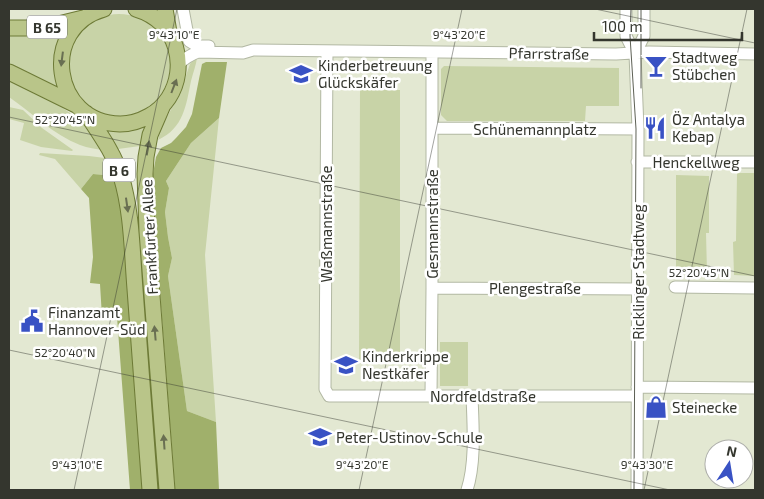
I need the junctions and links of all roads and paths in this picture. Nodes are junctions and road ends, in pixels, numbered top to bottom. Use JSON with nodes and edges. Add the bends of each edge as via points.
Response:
{"nodes":[{"id":1,"x":102,"y":9,"type":"edge"},
{"id":2,"x":136,"y":9,"type":"edge"},
{"id":3,"x":165,"y":9,"type":"edge"},
{"id":4,"x":183,"y":9,"type":"edge"},
{"id":5,"x":626,"y":9,"type":"edge"},
{"id":6,"x":644,"y":9,"type":"edge"},
{"id":7,"x":85,"y":18,"type":"junction"},
{"id":8,"x":9,"y":28,"type":"edge"},
{"id":9,"x":170,"y":34,"type":"junction"},
{"id":10,"x":253,"y":50,"type":"junction"},
{"id":11,"x":327,"y":51,"type":"junction"},
{"id":12,"x":432,"y":52,"type":"junction"},
{"id":13,"x":635,"y":54,"type":"junction"},
{"id":14,"x":755,"y":54,"type":"edge"},
{"id":15,"x":178,"y":64,"type":"junction"},
{"id":16,"x":9,"y":72,"type":"edge"},
{"id":17,"x":163,"y":105,"type":"junction"},
{"id":18,"x":82,"y":110,"type":"junction"},
{"id":19,"x":432,"y":128,"type":"junction"},
{"id":20,"x":638,"y":129,"type":"junction"},
{"id":21,"x":637,"y":162,"type":"junction"},
{"id":22,"x":755,"y":162,"type":"edge"},
{"id":23,"x":675,"y":287,"type":"dead end"},
{"id":24,"x":432,"y":288,"type":"junction"},
{"id":25,"x":755,"y":288,"type":"edge"},
{"id":26,"x":638,"y":289,"type":"junction"},
{"id":27,"x":755,"y":388,"type":"edge"},
{"id":28,"x":637,"y":392,"type":"junction"},
{"id":29,"x":329,"y":396,"type":"joint"},
{"id":30,"x":431,"y":396,"type":"junction"},
{"id":31,"x":472,"y":396,"type":"junction"},
{"id":32,"x":150,"y":490,"type":"edge"},
{"id":33,"x":167,"y":490,"type":"edge"},
{"id":34,"x":467,"y":490,"type":"edge"},
{"id":35,"x":637,"y":490,"type":"edge"}],
"edges":[{"from":1,"to":7,"type":"main road","number":"B 6"},
{"from":2,"to":9,"type":"main road","number":"B 6","via":[[154,18]]},
{"from":3,"to":9,"type":"main road","number":"B 6"},
{"from":4,"to":10,"type":"street","name":"Pfarrstraße","via":[[192,44],[242,46]]},
{"from":5,"to":13,"type":"street","name":"Ricklinger Stadtweg","via":[[626,36]]},
{"from":6,"to":13,"type":"street","name":"Ricklinger Stadtweg","via":[[644,36]]},
{"from":7,"to":8,"type":"main road","number":"B 65","via":[[42,28]]},
{"from":7,"to":18,"type":"main road","number":"B 6","one_way":true,"via":[[67,39],[61,66],[65,88]]},
{"from":9,"to":15,"type":"main road","number":"B 6"},
{"from":10,"to":11,"type":"street","name":"Pfarrstraße"},
{"from":10,"to":15,"type":"street","name":"Pfarrstraße","via":[[243,53],[198,52]]},
{"from":11,"to":12,"type":"street","name":"Pfarrstraße"},
{"from":11,"to":29,"type":"street","name":"Waßmannstraße","via":[[326,389]]},
{"from":12,"to":13,"type":"street","name":"Pfarrstraße"},
{"from":12,"to":19,"type":"street","name":"Gesmannstraße"},
{"from":13,"to":14,"type":"street","name":"Pfarrstraße"},
{"from":13,"to":20,"type":"street","name":"Ricklinger Stadtweg"},
{"from":17,"to":15,"type":"main road","number":"B 6","one_way":true,"via":[[175,86]]},
{"from":16,"to":18,"type":"main road"},
{"from":17,"to":18,"type":"main road","number":"B 6","via":[[132,123],[108,123]]},
{"from":33,"to":17,"type":"main road","name":"Frankfurter Allee","number":"B 6","one_way":true,"via":[[145,174],[150,135]]},
{"from":18,"to":32,"type":"main road","name":"Frankfurter Allee","number":"B 6","one_way":true,"via":[[110,150],[121,175],[128,205]]},
{"from":19,"to":20,"type":"street","name":"Schünemannplatz"},
{"from":19,"to":24,"type":"street","name":"Gesmannstraße"},
{"from":20,"to":21,"type":"street","name":"Ricklinger Stadtweg"},
{"from":21,"to":22,"type":"street","name":"Henckellweg"},
{"from":21,"to":26,"type":"street","name":"Ricklinger Stadtweg"},
{"from":23,"to":25,"type":"street"},
{"from":24,"to":26,"type":"street","name":"Plengestraße"},
{"from":24,"to":30,"type":"street","name":"Gesmannstraße"},
{"from":26,"to":28,"type":"street","name":"Ricklinger Stadtweg"},
{"from":27,"to":28,"type":"street","name":"Nordfeldstraße"},
{"from":28,"to":31,"type":"street","name":"Nordfeldstraße"},
{"from":28,"to":35,"type":"street","name":"Ricklinger Stadtweg"},
{"from":29,"to":30,"type":"street","name":"Nordfeldstraße"},
{"from":30,"to":31,"type":"street","name":"Nordfeldstraße"},
{"from":31,"to":34,"type":"street","via":[[473,439]]}]}
